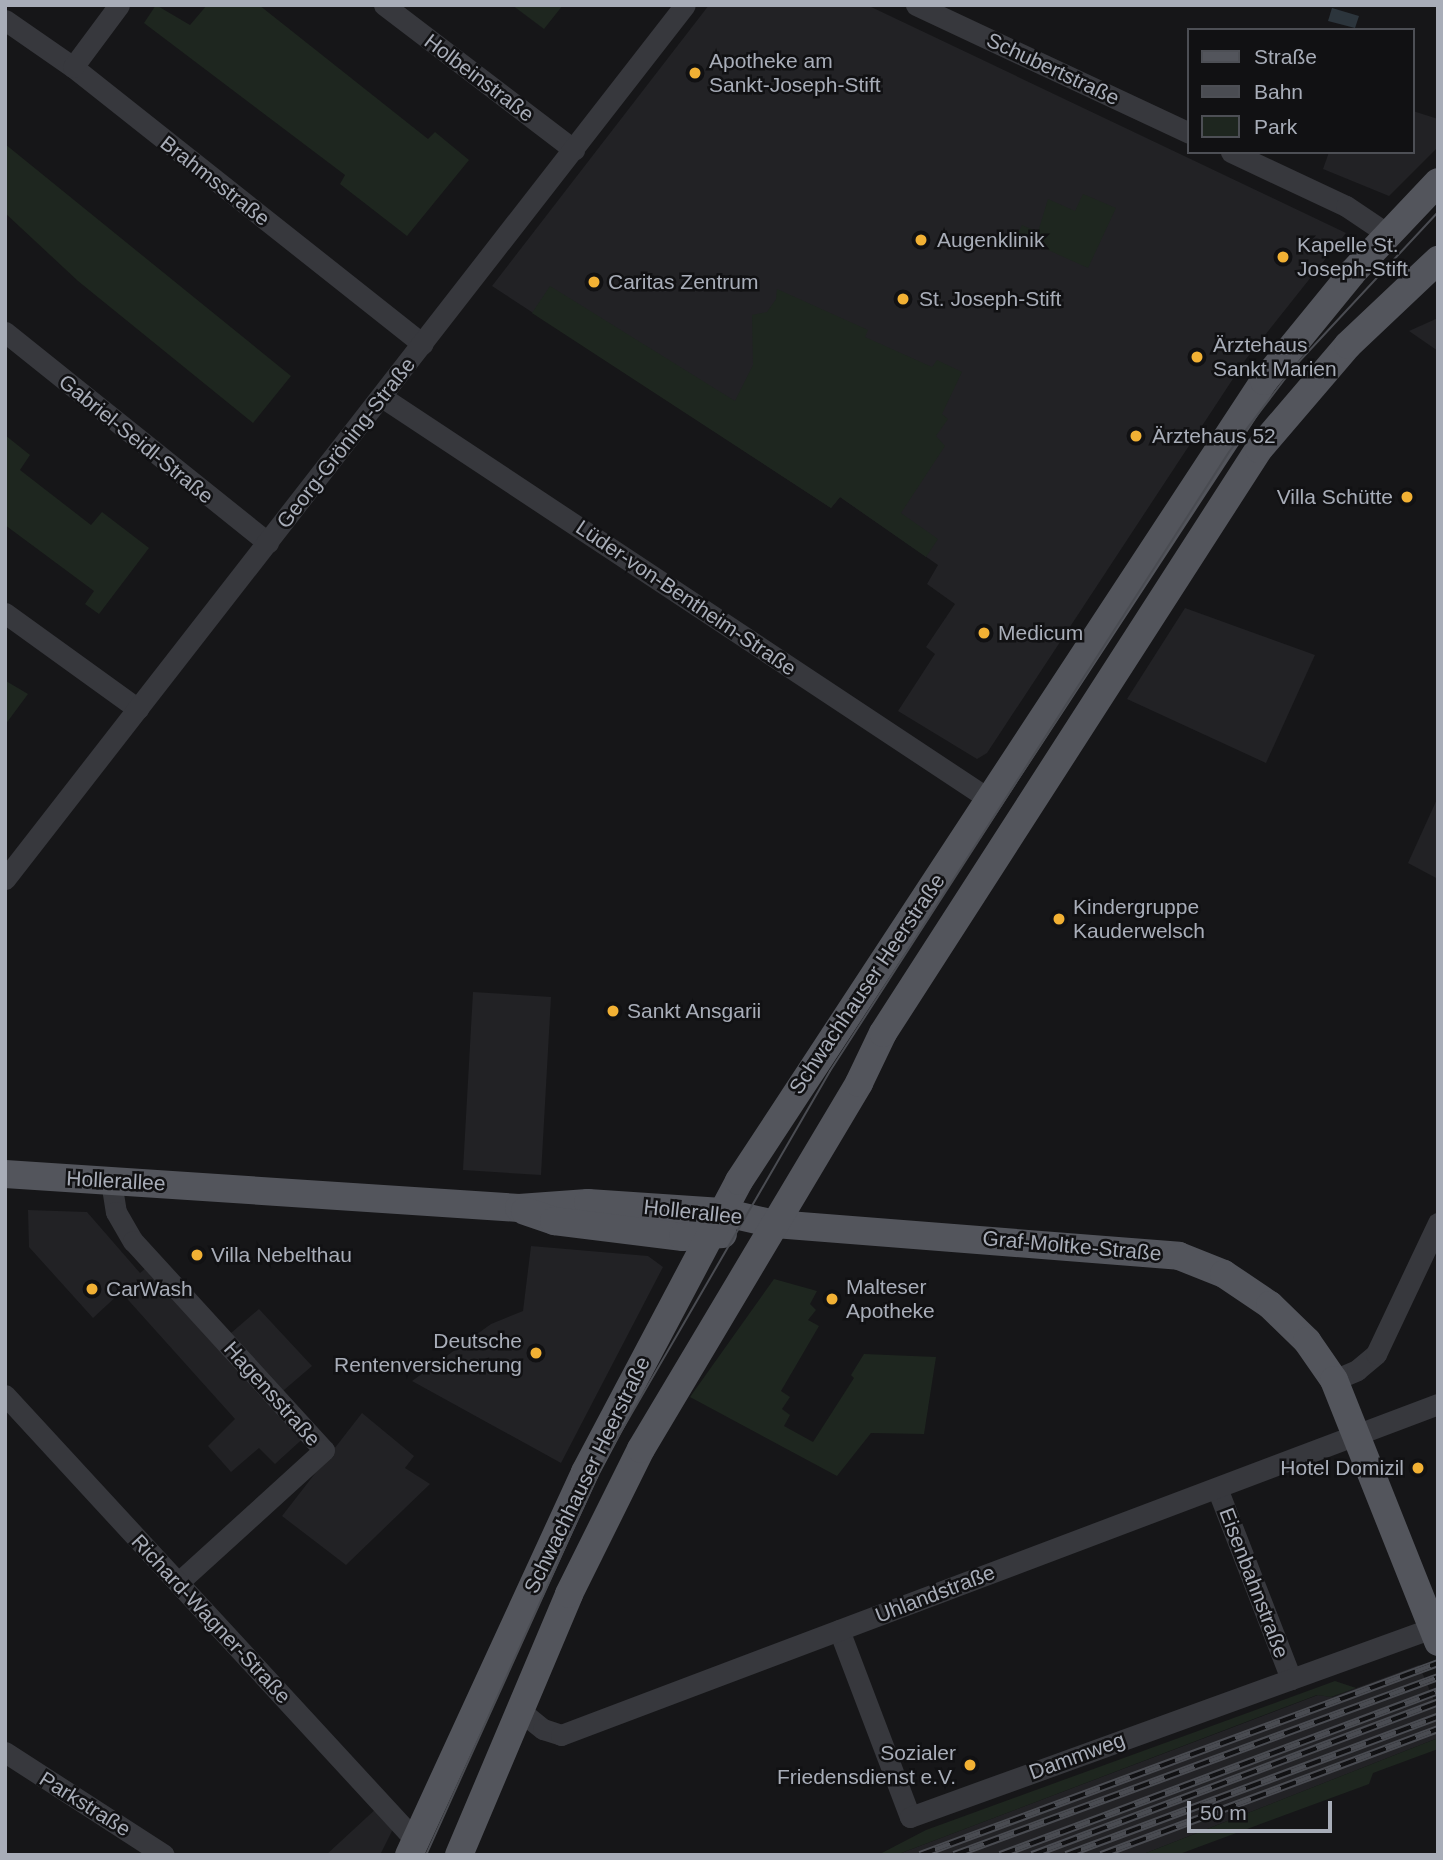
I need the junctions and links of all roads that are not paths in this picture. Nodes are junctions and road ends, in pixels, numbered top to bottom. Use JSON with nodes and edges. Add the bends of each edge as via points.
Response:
{"nodes":[{"id":1,"x":118,"y":5,"type":"edge"},
{"id":2,"x":384,"y":5,"type":"edge"},
{"id":3,"x":685,"y":5,"type":"edge"},
{"id":4,"x":916,"y":5,"type":"edge"},
{"id":5,"x":5,"y":20,"type":"edge"},
{"id":6,"x":73,"y":67,"type":"junction"},
{"id":7,"x":1188,"y":133,"type":"edge"},
{"id":8,"x":574,"y":150,"type":"junction"},
{"id":9,"x":1235,"y":154,"type":"edge"},
{"id":10,"x":1438,"y":182,"type":"edge"},
{"id":11,"x":1389,"y":235,"type":"junction"},
{"id":12,"x":1438,"y":260,"type":"edge"},
{"id":13,"x":1438,"y":286,"type":"edge"},
{"id":14,"x":1388,"y":307,"type":"junction"},
{"id":15,"x":5,"y":332,"type":"edge"},
{"id":16,"x":423,"y":344,"type":"junction"},
{"id":17,"x":382,"y":397,"type":"junction"},
{"id":18,"x":268,"y":543,"type":"junction"},
{"id":19,"x":5,"y":613,"type":"edge"},
{"id":20,"x":138,"y":709,"type":"junction"},
{"id":21,"x":989,"y":799,"type":"junction"},
{"id":22,"x":5,"y":879,"type":"edge"},
{"id":23,"x":5,"y":1174,"type":"edge"},
{"id":24,"x":111,"y":1181,"type":"junction"},
{"id":25,"x":519,"y":1209,"type":"junction"},
{"id":26,"x":722,"y":1212,"type":"junction"},
{"id":27,"x":1438,"y":1223,"type":"edge"},
{"id":28,"x":775,"y":1224,"type":"junction"},
{"id":29,"x":707,"y":1237,"type":"junction"},
{"id":30,"x":1334,"y":1380,"type":"junction"},
{"id":31,"x":5,"y":1395,"type":"edge"},
{"id":32,"x":1438,"y":1404,"type":"edge"},
{"id":33,"x":1357,"y":1435,"type":"junction"},
{"id":34,"x":1217,"y":1488,"type":"junction"},
{"id":35,"x":177,"y":1583,"type":"junction"},
{"id":36,"x":839,"y":1630,"type":"junction"},
{"id":37,"x":1435,"y":1635,"type":"edge"},
{"id":38,"x":1291,"y":1679,"type":"junction"},
{"id":39,"x":518,"y":1709,"type":"junction"},
{"id":40,"x":5,"y":1752,"type":"edge"},
{"id":41,"x":413,"y":1848,"type":"edge"},
{"id":42,"x":164,"y":1855,"type":"edge"},
{"id":43,"x":459,"y":1855,"type":"edge"}],
"edges":[{"from":1,"to":6,"type":"street"},
{"from":2,"to":8,"type":"street","name":"Holbeinstraße"},
{"from":3,"to":8,"type":"street","name":"Georg-Gröning-Straße"},
{"from":4,"to":7,"type":"street","name":"Schubertstraße"},
{"from":5,"to":6,"type":"street","name":"Brahmsstraße"},
{"from":6,"to":16,"type":"street","name":"Brahmsstraße"},
{"from":8,"to":16,"type":"street","name":"Georg-Gröning-Straße"},
{"from":9,"to":11,"type":"street","via":[[1346,206]]},
{"from":10,"to":11,"type":"main road","name":"Schwachhauser Heerstraße"},
{"from":11,"to":21,"type":"main road","name":"Schwachhauser Heerstraße","via":[[1264,381]]},
{"from":12,"to":14,"type":"main road","name":"Schwachhauser Heerstraße"},
{"from":13,"to":14,"type":"main road","via":[[1413,301]]},
{"from":14,"to":28,"type":"main road","name":"Schwachhauser Heerstraße","via":[[1348,345],[1259,449],[883,1032],[859,1083]]},
{"from":15,"to":18,"type":"street","name":"Gabriel-Seidl-Straße"},
{"from":16,"to":17,"type":"street","name":"Georg-Gröning-Straße"},
{"from":17,"to":18,"type":"street","name":"Georg-Gröning-Straße"},
{"from":17,"to":21,"type":"street","name":"Lüder-von-Bentheim-Straße"},
{"from":18,"to":20,"type":"street","name":"Georg-Gröning-Straße"},
{"from":19,"to":20,"type":"street"},
{"from":20,"to":22,"type":"street","name":"Georg-Gröning-Straße"},
{"from":21,"to":26,"type":"main road","name":"Schwachhauser Heerstraße","via":[[823,1057],[798,1086]]},
{"from":23,"to":24,"type":"main road","name":"Hollerallee"},
{"from":24,"to":25,"type":"main road","name":"Hollerallee","via":[[241,1186]]},
{"from":24,"to":35,"type":"street","name":"Hagensstraße","via":[[116,1212],[133,1241],[324,1450]]},
{"from":25,"to":26,"type":"main road","name":"Hollerallee","via":[[588,1203]]},
{"from":25,"to":29,"type":"main road","name":"Hollerallee","via":[[554,1222]]},
{"from":26,"to":28,"type":"main road","name":"Hollerallee"},
{"from":26,"to":29,"type":"main road","name":"Schwachhauser Heerstraße"},
{"from":27,"to":30,"type":"street","via":[[1376,1354],[1357,1370]]},
{"from":28,"to":29,"type":"main road","name":"Hollerallee"},
{"from":28,"to":30,"type":"main road","name":"Graf-Moltke-Straße","via":[[1179,1256],[1224,1274],[1270,1305],[1307,1341]]},
{"from":28,"to":39,"type":"main road","name":"Schwachhauser Heerstraße","via":[[641,1449]]},
{"from":29,"to":41,"type":"main road","name":"Schwachhauser Heerstraße","via":[[584,1472]]},
{"from":30,"to":33,"type":"main road","name":"Graf-Moltke-Straße"},
{"from":31,"to":35,"type":"street","name":"Richard-Wagner-Straße"},
{"from":32,"to":33,"type":"street","name":"Uhlandstraße"},
{"from":33,"to":34,"type":"street","name":"Uhlandstraße"},
{"from":33,"to":37,"type":"main road","name":"Graf-Moltke-Straße"},
{"from":34,"to":36,"type":"street","name":"Uhlandstraße"},
{"from":34,"to":38,"type":"street","name":"Eisenbahnstraße"},
{"from":35,"to":41,"type":"street","name":"Richard-Wagner-Straße"},
{"from":36,"to":38,"type":"street","name":"Dammweg","via":[[910,1817]]},
{"from":36,"to":39,"type":"street","name":"Uhlandstraße","via":[[561,1735],[543,1729]]},
{"from":37,"to":38,"type":"street","name":"Dammweg"},
{"from":39,"to":43,"type":"main road","name":"Schwachhauser Heerstraße"},
{"from":40,"to":42,"type":"street","name":"Parkstraße"}]}
